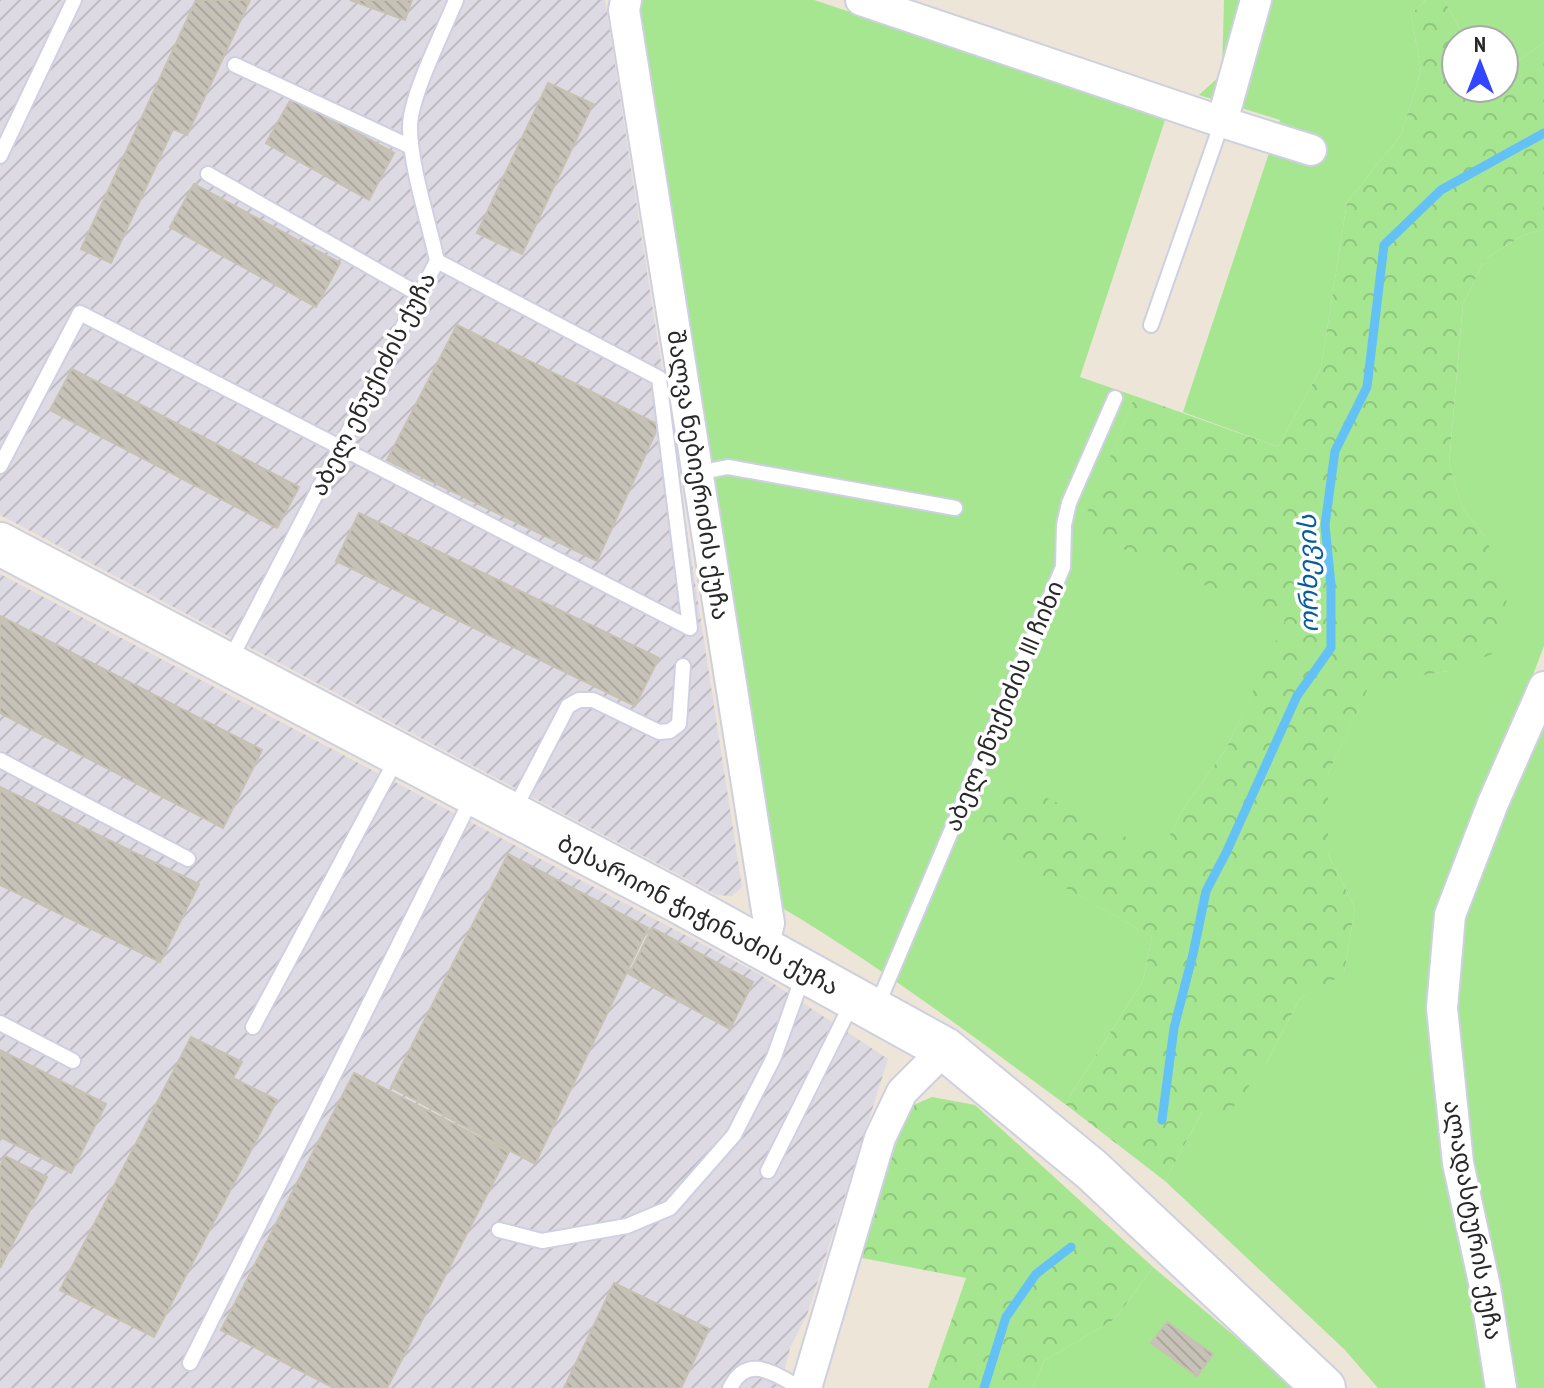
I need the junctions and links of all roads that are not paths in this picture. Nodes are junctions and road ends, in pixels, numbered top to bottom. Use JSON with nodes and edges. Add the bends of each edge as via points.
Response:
{"nodes":[{"id":1,"x":74,"y":0,"type":"edge"},
{"id":2,"x":456,"y":0,"type":"edge"},
{"id":3,"x":626,"y":0,"type":"edge"},
{"id":4,"x":861,"y":0,"type":"edge"},
{"id":5,"x":1256,"y":0,"type":"edge"},
{"id":6,"x":235,"y":65,"type":"dead end"},
{"id":7,"x":1222,"y":122,"type":"junction"},
{"id":8,"x":411,"y":147,"type":"junction"},
{"id":9,"x":1311,"y":150,"type":"dead end"},
{"id":10,"x":0,"y":156,"type":"edge"},
{"id":11,"x":208,"y":174,"type":"dead end"},
{"id":12,"x":437,"y":261,"type":"junction"},
{"id":13,"x":420,"y":295,"type":"junction"},
{"id":14,"x":1151,"y":325,"type":"dead end"},
{"id":15,"x":1115,"y":398,"type":"dead end"},
{"id":16,"x":340,"y":449,"type":"junction"},
{"id":17,"x":0,"y":466,"type":"edge"},
{"id":18,"x":697,"y":473,"type":"junction"},
{"id":19,"x":955,"y":508,"type":"dead end"},
{"id":20,"x":0,"y":544,"type":"edge"},
{"id":21,"x":228,"y":664,"type":"junction"},
{"id":22,"x":683,"y":666,"type":"dead end"},
{"id":23,"x":1544,"y":687,"type":"edge"},
{"id":24,"x":399,"y":754,"type":"junction"},
{"id":25,"x":0,"y":760,"type":"edge"},
{"id":26,"x":474,"y":794,"type":"junction"},
{"id":27,"x":511,"y":814,"type":"junction"},
{"id":28,"x":188,"y":859,"type":"dead end"},
{"id":29,"x":763,"y":949,"type":"junction"},
{"id":30,"x":805,"y":972,"type":"junction"},
{"id":31,"x":864,"y":1005,"type":"junction"},
{"id":32,"x":0,"y":1023,"type":"edge"},
{"id":33,"x":253,"y":1027,"type":"dead end"},
{"id":34,"x":945,"y":1049,"type":"junction"},
{"id":35,"x":73,"y":1061,"type":"dead end"},
{"id":36,"x":768,"y":1171,"type":"dead end"},
{"id":37,"x":499,"y":1230,"type":"dead end"},
{"id":38,"x":190,"y":1363,"type":"dead end"},
{"id":39,"x":730,"y":1388,"type":"edge"},
{"id":40,"x":803,"y":1388,"type":"edge"},
{"id":41,"x":1324,"y":1388,"type":"edge"},
{"id":42,"x":1501,"y":1388,"type":"edge"}],
"edges":[{"from":1,"to":10,"type":"lane"},
{"from":2,"to":8,"type":"lane","name":"აბელ ენუქიძის ქუჩა","via":[[414,104]]},
{"from":3,"to":18,"type":"street","name":"შალვა ნებიერიძის ქუჩა"},
{"from":4,"to":7,"type":"street"},
{"from":5,"to":7,"type":"street"},
{"from":6,"to":8,"type":"lane"},
{"from":7,"to":9,"type":"street"},
{"from":7,"to":14,"type":"lane"},
{"from":8,"to":12,"type":"lane","name":"აბელ ენუქიძის ქუჩა"},
{"from":11,"to":13,"type":"lane"},
{"from":12,"to":13,"type":"lane","name":"აბელ ენუქიძის ქუჩა"},
{"from":12,"to":16,"type":"lane","via":[[659,378],[690,628]]},
{"from":13,"to":16,"type":"lane","name":"აბელ ენუქიძის ქუჩა"},
{"from":15,"to":31,"type":"lane","name":"აბელ ენუქიძის III ჩიხი","via":[[1069,503],[1063,567]]},
{"from":16,"to":17,"type":"lane","via":[[80,313]]},
{"from":16,"to":21,"type":"lane","name":"აბელ ენუქიძის ქუჩა"},
{"from":18,"to":19,"type":"lane","via":[[728,467]]},
{"from":18,"to":29,"type":"street","name":"შალვა ნებიერიძის ქუჩა","via":[[769,923]]},
{"from":20,"to":21,"type":"street","name":"ბესარიონ ჭიჭინაძის ქუჩა"},
{"from":21,"to":24,"type":"street","name":"ბესარიონ ჭიჭინაძის ქუჩა"},
{"from":22,"to":27,"type":"lane","via":[[679,724],[670,731],[659,732],[593,700],[568,706]]},
{"from":23,"to":42,"type":"street","name":"ალადასტურის ქუჩა","via":[[1450,915],[1442,1008],[1458,1163]]},
{"from":24,"to":26,"type":"street","name":"ბესარიონ ჭიჭინაძის ქუჩა"},
{"from":24,"to":33,"type":"lane"},
{"from":25,"to":28,"type":"lane"},
{"from":26,"to":27,"type":"street","name":"ბესარიონ ჭიჭინაძის ქუჩა"},
{"from":26,"to":38,"type":"lane"},
{"from":27,"to":29,"type":"street","name":"ბესარიონ ჭიჭინაძის ქუჩა"},
{"from":29,"to":30,"type":"street","name":"ბესარიონ ჭიჭინაძის ქუჩა"},
{"from":30,"to":31,"type":"street","name":"ბესარიონ ჭიჭინაძის ქუჩა"},
{"from":30,"to":37,"type":"lane","via":[[774,1057],[734,1135],[670,1208],[627,1226],[542,1241]]},
{"from":31,"to":34,"type":"street","name":"ბესარიონ ჭიჭინაძის ქუჩა"},
{"from":31,"to":36,"type":"lane","name":"აბელ ენუქიძის III ჩიხი"},
{"from":32,"to":35,"type":"lane"},
{"from":34,"to":40,"type":"street","via":[[902,1092],[880,1138]]},
{"from":34,"to":41,"type":"street","name":"ბესარიონ ჭიჭინაძის ქუჩა","via":[[1092,1170]]},
{"from":39,"to":40,"type":"lane","via":[[750,1367]]}]}
